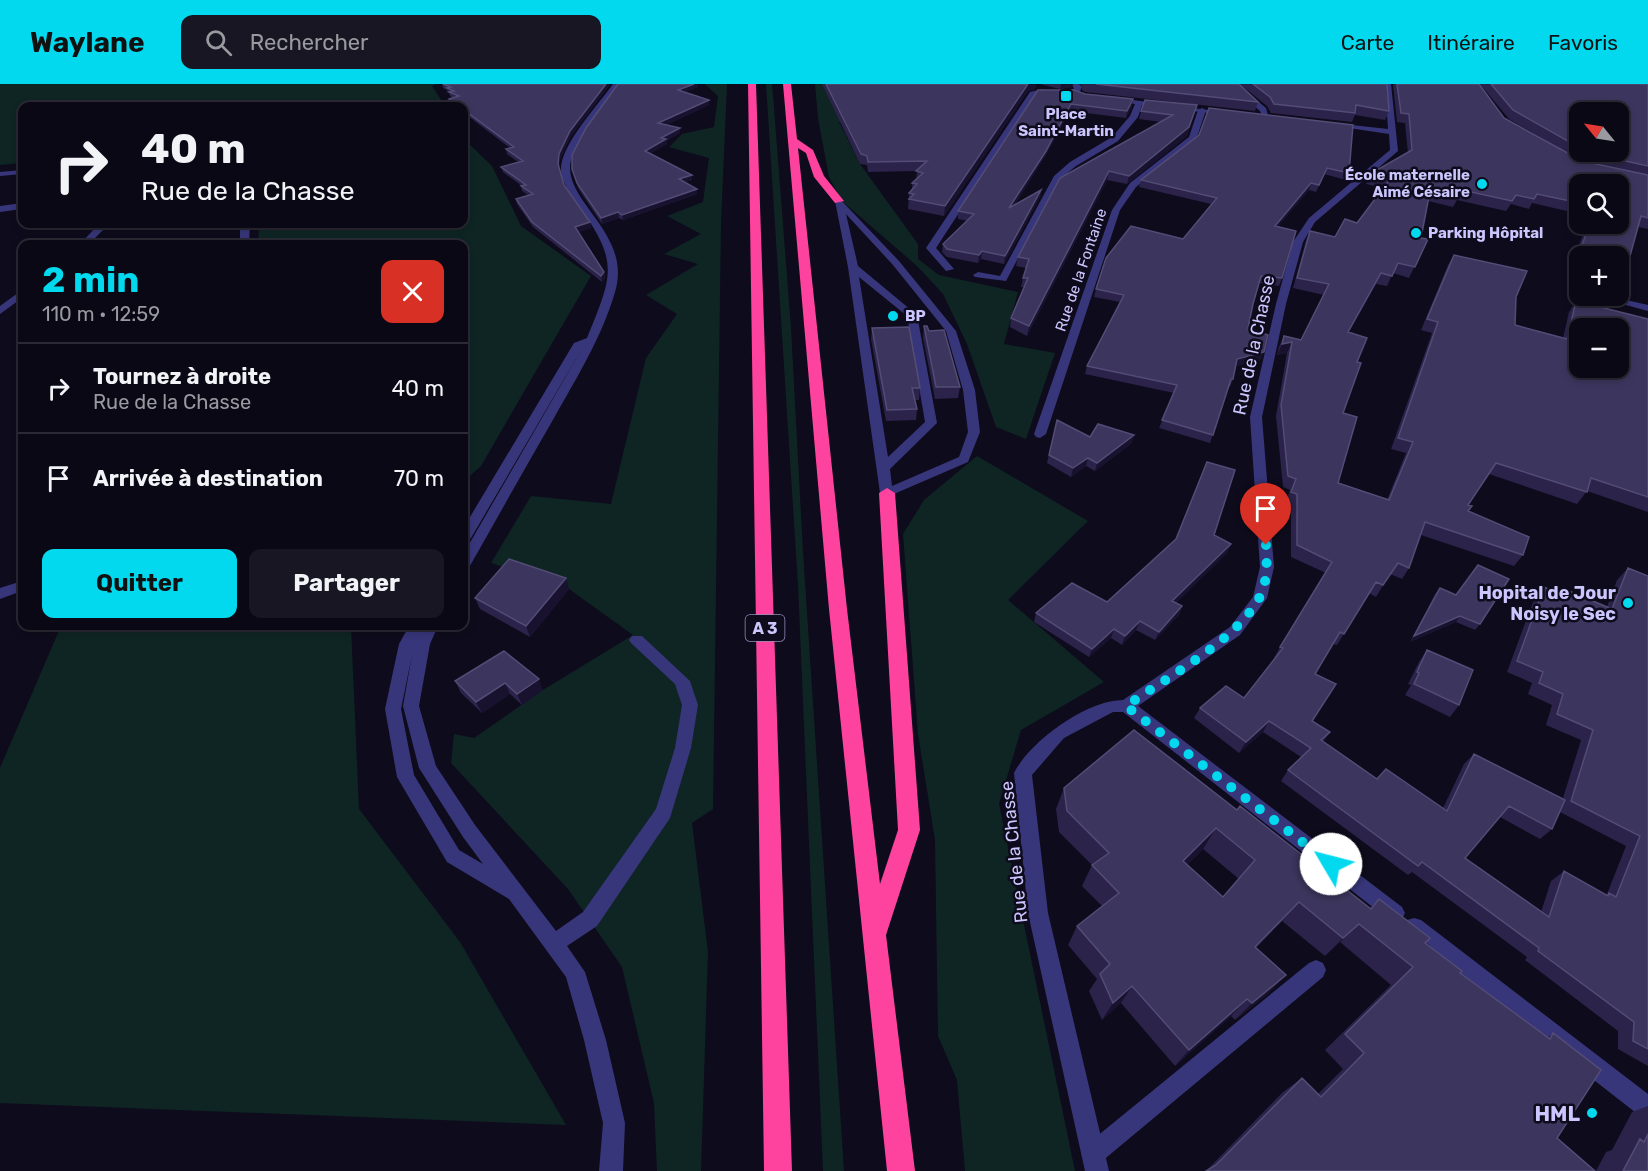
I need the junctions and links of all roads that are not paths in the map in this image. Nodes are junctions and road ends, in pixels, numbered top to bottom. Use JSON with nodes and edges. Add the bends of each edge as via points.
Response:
{"nodes":[{"id":1,"x":617,"y":84,"type":"edge"},
{"id":2,"x":752,"y":84,"type":"edge"},
{"id":3,"x":787,"y":84,"type":"edge"},
{"id":4,"x":1233,"y":84,"type":"edge"},
{"id":5,"x":1388,"y":84,"type":"edge"},
{"id":6,"x":1041,"y":87,"type":"edge"},
{"id":7,"x":1077,"y":87,"type":"edge"},
{"id":8,"x":1084,"y":96,"type":"edge"},
{"id":9,"x":1099,"y":98,"type":"edge"},
{"id":10,"x":1139,"y":103,"type":"junction"},
{"id":11,"x":1202,"y":110,"type":"junction"},
{"id":12,"x":1234,"y":114,"type":"edge"},
{"id":13,"x":1256,"y":116,"type":"edge"},
{"id":14,"x":1266,"y":117,"type":"junction"},
{"id":15,"x":1278,"y":118,"type":"edge"},
{"id":16,"x":1324,"y":124,"type":"edge"},
{"id":17,"x":1393,"y":132,"type":"junction"},
{"id":18,"x":791,"y":139,"type":"junction"},
{"id":19,"x":18,"y":172,"type":"edge"},
{"id":20,"x":0,"y":174,"type":"edge"},
{"id":21,"x":838,"y":201,"type":"junction"},
{"id":22,"x":18,"y":207,"type":"edge"},
{"id":23,"x":0,"y":209,"type":"edge"},
{"id":24,"x":100,"y":228,"type":"edge"},
{"id":25,"x":88,"y":240,"type":"edge"},
{"id":26,"x":853,"y":267,"type":"junction"},
{"id":27,"x":949,"y":269,"type":"dead end"},
{"id":28,"x":978,"y":275,"type":"dead end"},
{"id":29,"x":18,"y":296,"type":"edge"},
{"id":30,"x":1629,"y":303,"type":"edge"},
{"id":31,"x":1648,"y":308,"type":"edge"},
{"id":32,"x":0,"y":311,"type":"edge"},
{"id":33,"x":591,"y":340,"type":"junction"},
{"id":34,"x":1040,"y":434,"type":"dead end"},
{"id":35,"x":885,"y":466,"type":"junction"},
{"id":36,"x":887,"y":493,"type":"junction"},
{"id":37,"x":468,"y":531,"type":"edge"},
{"id":38,"x":468,"y":557,"type":"edge"},
{"id":39,"x":18,"y":587,"type":"edge"},
{"id":40,"x":0,"y":594,"type":"edge"},
{"id":41,"x":414,"y":630,"type":"edge"},
{"id":42,"x":429,"y":630,"type":"edge"},
{"id":43,"x":637,"y":640,"type":"dead end"},
{"id":44,"x":1126,"y":706,"type":"junction"},
{"id":45,"x":518,"y":896,"type":"junction"},
{"id":46,"x":874,"y":936,"type":"junction"},
{"id":47,"x":553,"y":944,"type":"junction"},
{"id":48,"x":1316,"y":970,"type":"dead end"},
{"id":49,"x":1648,"y":1108,"type":"edge"},
{"id":50,"x":1095,"y":1163,"type":"edge"},
{"id":51,"x":611,"y":1171,"type":"edge"},
{"id":52,"x":778,"y":1171,"type":"edge"},
{"id":53,"x":901,"y":1171,"type":"edge"}],
"edges":[{"from":1,"to":33,"type":"street","via":[[573,145],[565,171],[611,252],[611,290]]},
{"from":2,"to":52,"type":"highway","number":"A 3"},
{"from":3,"to":18,"type":"highway"},
{"from":4,"to":14,"type":"street"},
{"from":5,"to":17,"type":"street","name":"Rue de la Chasse"},
{"from":6,"to":7,"type":"street","via":[[1057,94]]},
{"from":6,"to":27,"type":"street","via":[[931,248]]},
{"from":7,"to":8,"type":"street"},
{"from":9,"to":10,"type":"street"},
{"from":10,"to":11,"type":"street"},
{"from":10,"to":28,"type":"street","via":[[1134,117],[1115,139],[1073,164],[1058,178],[1004,279]]},
{"from":11,"to":12,"type":"street"},
{"from":11,"to":34,"type":"street","name":"Rue de la Fontaine","via":[[1194,138],[1134,185],[1116,210]]},
{"from":13,"to":14,"type":"street"},
{"from":14,"to":15,"type":"street"},
{"from":16,"to":17,"type":"street"},
{"from":17,"to":44,"type":"street","name":"Rue de la Chasse","via":[[1394,151],[1312,220],[1298,242],[1256,417],[1267,567],[1260,598],[1235,631]]},
{"from":18,"to":21,"type":"highway","via":[[810,152],[819,177]]},
{"from":18,"to":46,"type":"highway"},
{"from":19,"to":20,"type":"street"},
{"from":21,"to":26,"type":"street"},
{"from":21,"to":36,"type":"street","via":[[896,263],[951,331],[969,390],[974,432],[964,459]]},
{"from":22,"to":23,"type":"street"},
{"from":24,"to":25,"type":"street"},
{"from":26,"to":35,"type":"street"},
{"from":26,"to":35,"type":"street","via":[[912,315],[926,389],[931,423]]},
{"from":29,"to":32,"type":"street"},
{"from":30,"to":31,"type":"street"},
{"from":33,"to":37,"type":"street","via":[[579,343]]},
{"from":33,"to":38,"type":"street"},
{"from":35,"to":36,"type":"street"},
{"from":36,"to":46,"type":"highway","via":[[909,830]]},
{"from":39,"to":40,"type":"street"},
{"from":41,"to":45,"type":"street","via":[[407,644],[393,708],[406,777],[453,856]]},
{"from":42,"to":45,"type":"street","via":[[422,644],[411,706],[428,768]]},
{"from":43,"to":47,"type":"street","via":[[682,681],[690,705],[683,748],[664,812],[590,919]]},
{"from":44,"to":49,"type":"street"},
{"from":44,"to":50,"type":"street","name":"Rue de la Chasse","via":[[1111,706],[1058,733],[1023,773],[1038,913]]},
{"from":45,"to":47,"type":"street"},
{"from":46,"to":53,"type":"highway"},
{"from":47,"to":51,"type":"street","via":[[575,972],[595,1040],[614,1123]]},
{"from":48,"to":50,"type":"street"}]}
